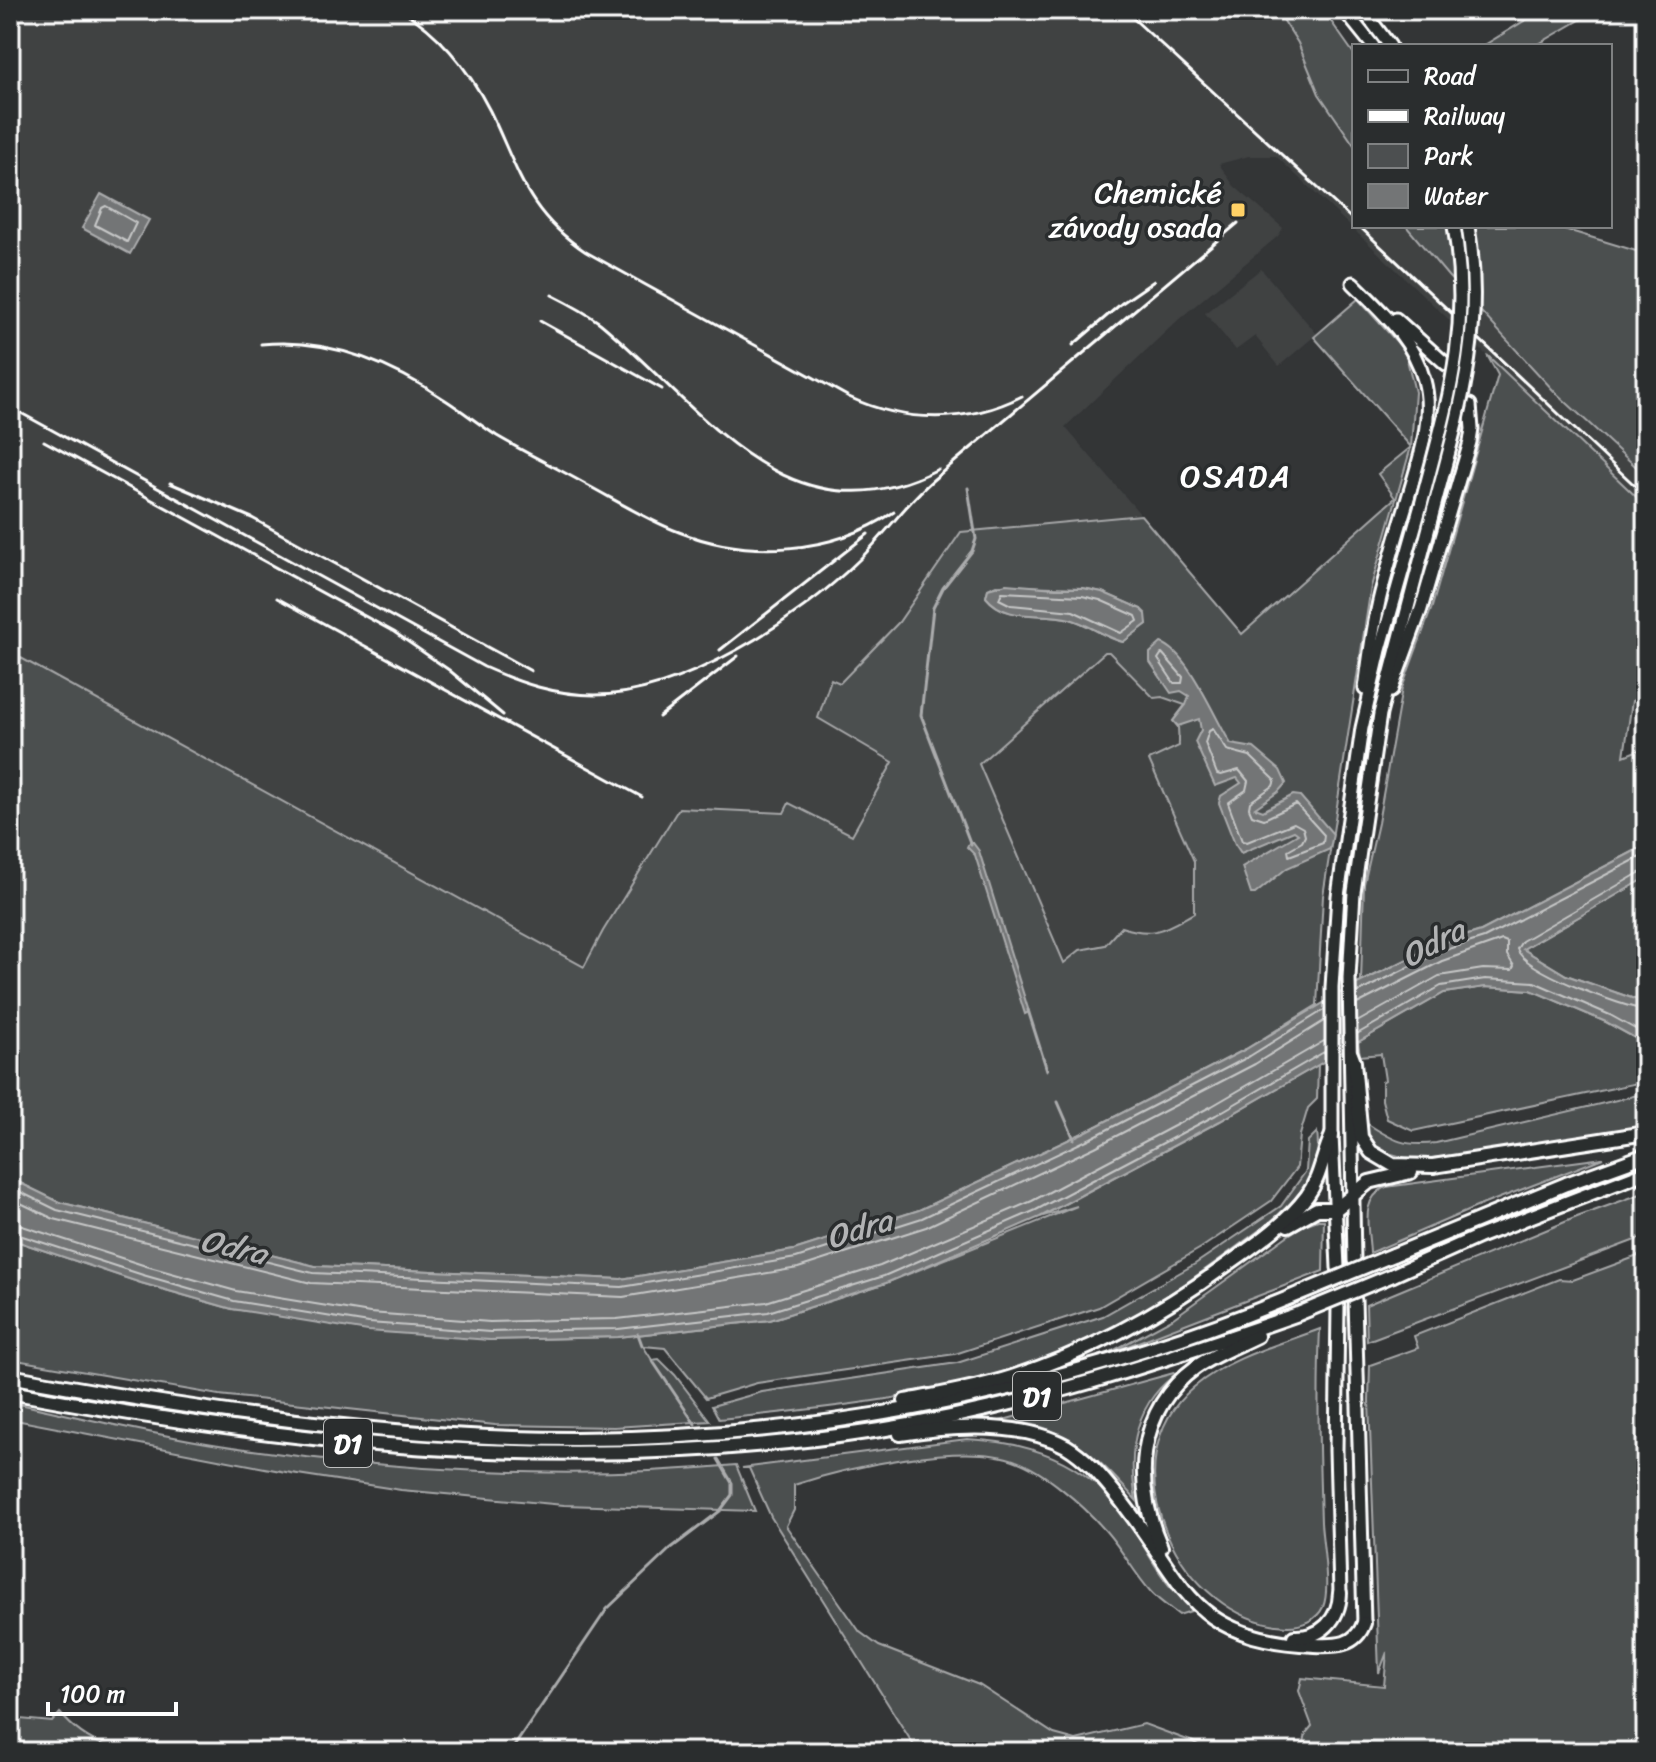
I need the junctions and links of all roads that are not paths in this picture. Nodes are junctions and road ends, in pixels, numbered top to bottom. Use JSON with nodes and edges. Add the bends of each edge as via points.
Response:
{"nodes":[{"id":1,"x":1344,"y":10,"type":"edge"},
{"id":2,"x":1363,"y":10,"type":"edge"},
{"id":3,"x":1371,"y":44,"type":"edge"},
{"id":4,"x":1388,"y":44,"type":"edge"},
{"id":5,"x":1454,"y":228,"type":"edge"},
{"id":6,"x":1468,"y":228,"type":"edge"},
{"id":7,"x":1446,"y":364,"type":"dead end"},
{"id":8,"x":1470,"y":405,"type":"dead end"},
{"id":9,"x":1380,"y":714,"type":"junction"},
{"id":10,"x":1362,"y":728,"type":"junction"},
{"id":11,"x":1351,"y":1054,"type":"joint"},
{"id":12,"x":1354,"y":1130,"type":"junction"},
{"id":13,"x":1646,"y":1133,"type":"edge"},
{"id":14,"x":1332,"y":1135,"type":"junction"},
{"id":15,"x":1646,"y":1155,"type":"edge"},
{"id":16,"x":1433,"y":1166,"type":"junction"},
{"id":17,"x":1646,"y":1172,"type":"edge"},
{"id":18,"x":1352,"y":1195,"type":"junction"},
{"id":19,"x":1336,"y":1209,"type":"junction"},
{"id":20,"x":1242,"y":1255,"type":"junction"},
{"id":21,"x":1354,"y":1261,"type":"dead end"},
{"id":22,"x":1338,"y":1268,"type":"dead end"},
{"id":23,"x":1355,"y":1300,"type":"dead end"},
{"id":24,"x":1338,"y":1307,"type":"dead end"},
{"id":25,"x":1298,"y":1314,"type":"junction"},
{"id":26,"x":10,"y":1376,"type":"edge"},
{"id":27,"x":10,"y":1392,"type":"edge"},
{"id":28,"x":853,"y":1418,"type":"junction"},
{"id":29,"x":821,"y":1438,"type":"junction"},
{"id":30,"x":1340,"y":1593,"type":"joint"},
{"id":31,"x":1364,"y":1623,"type":"joint"}],
"edges":[{"from":1,"to":3,"type":"main road"},
{"from":2,"to":4,"type":"main road"},
{"from":5,"to":10,"type":"main road","bridge":true,"via":[[1461,278],[1458,353]]},
{"from":6,"to":9,"type":"main road","bridge":true,"via":[[1474,283],[1466,386]]},
{"from":7,"to":10,"type":"main road","via":[[1353,283],[1410,345],[1427,398],[1421,452],[1374,621]]},
{"from":8,"to":9,"type":"main road","via":[[1470,442],[1439,552]]},
{"from":9,"to":11,"type":"main road","via":[[1354,892]]},
{"from":10,"to":14,"type":"main road","via":[[1338,896]]},
{"from":11,"to":12,"type":"highway"},
{"from":12,"to":16,"type":"highway","via":[[1387,1163]]},
{"from":12,"to":18,"type":"main road"},
{"from":13,"to":16,"type":"highway"},
{"from":14,"to":19,"type":"main road"},
{"from":14,"to":20,"type":"highway","via":[[1308,1195]]},
{"from":15,"to":28,"type":"highway","number":"D1","bridge":true,"via":[[1204,1330],[1069,1372]]},
{"from":16,"to":18,"type":"highway","via":[[1369,1182]]},
{"from":17,"to":25,"type":"highway","number":"D1","bridge":true},
{"from":18,"to":19,"type":"highway"},
{"from":18,"to":21,"type":"main road"},
{"from":19,"to":20,"type":"highway","via":[[1302,1216]]},
{"from":19,"to":22,"type":"main road"},
{"from":20,"to":28,"type":"highway","via":[[1157,1311],[1068,1357],[1011,1377],[872,1407]]},
{"from":23,"to":31,"type":"main road"},
{"from":24,"to":30,"type":"main road"},
{"from":25,"to":29,"type":"highway","number":"D1","via":[[1077,1386],[957,1415]]},
{"from":25,"to":30,"type":"highway","via":[[1215,1355],[1180,1380],[1147,1434],[1142,1479],[1151,1523],[1172,1568],[1222,1618],[1264,1634],[1310,1636],[1331,1622]]},
{"from":26,"to":28,"type":"highway","number":"D1","via":[[236,1414],[515,1438],[682,1435]]},
{"from":27,"to":29,"type":"highway","number":"D1","via":[[218,1427],[513,1454],[690,1451]]},
{"from":29,"to":31,"type":"highway","via":[[847,1441],[934,1429],[1039,1434],[1092,1466],[1140,1524],[1180,1588],[1217,1621],[1267,1641],[1337,1646],[1356,1638]]}]}
